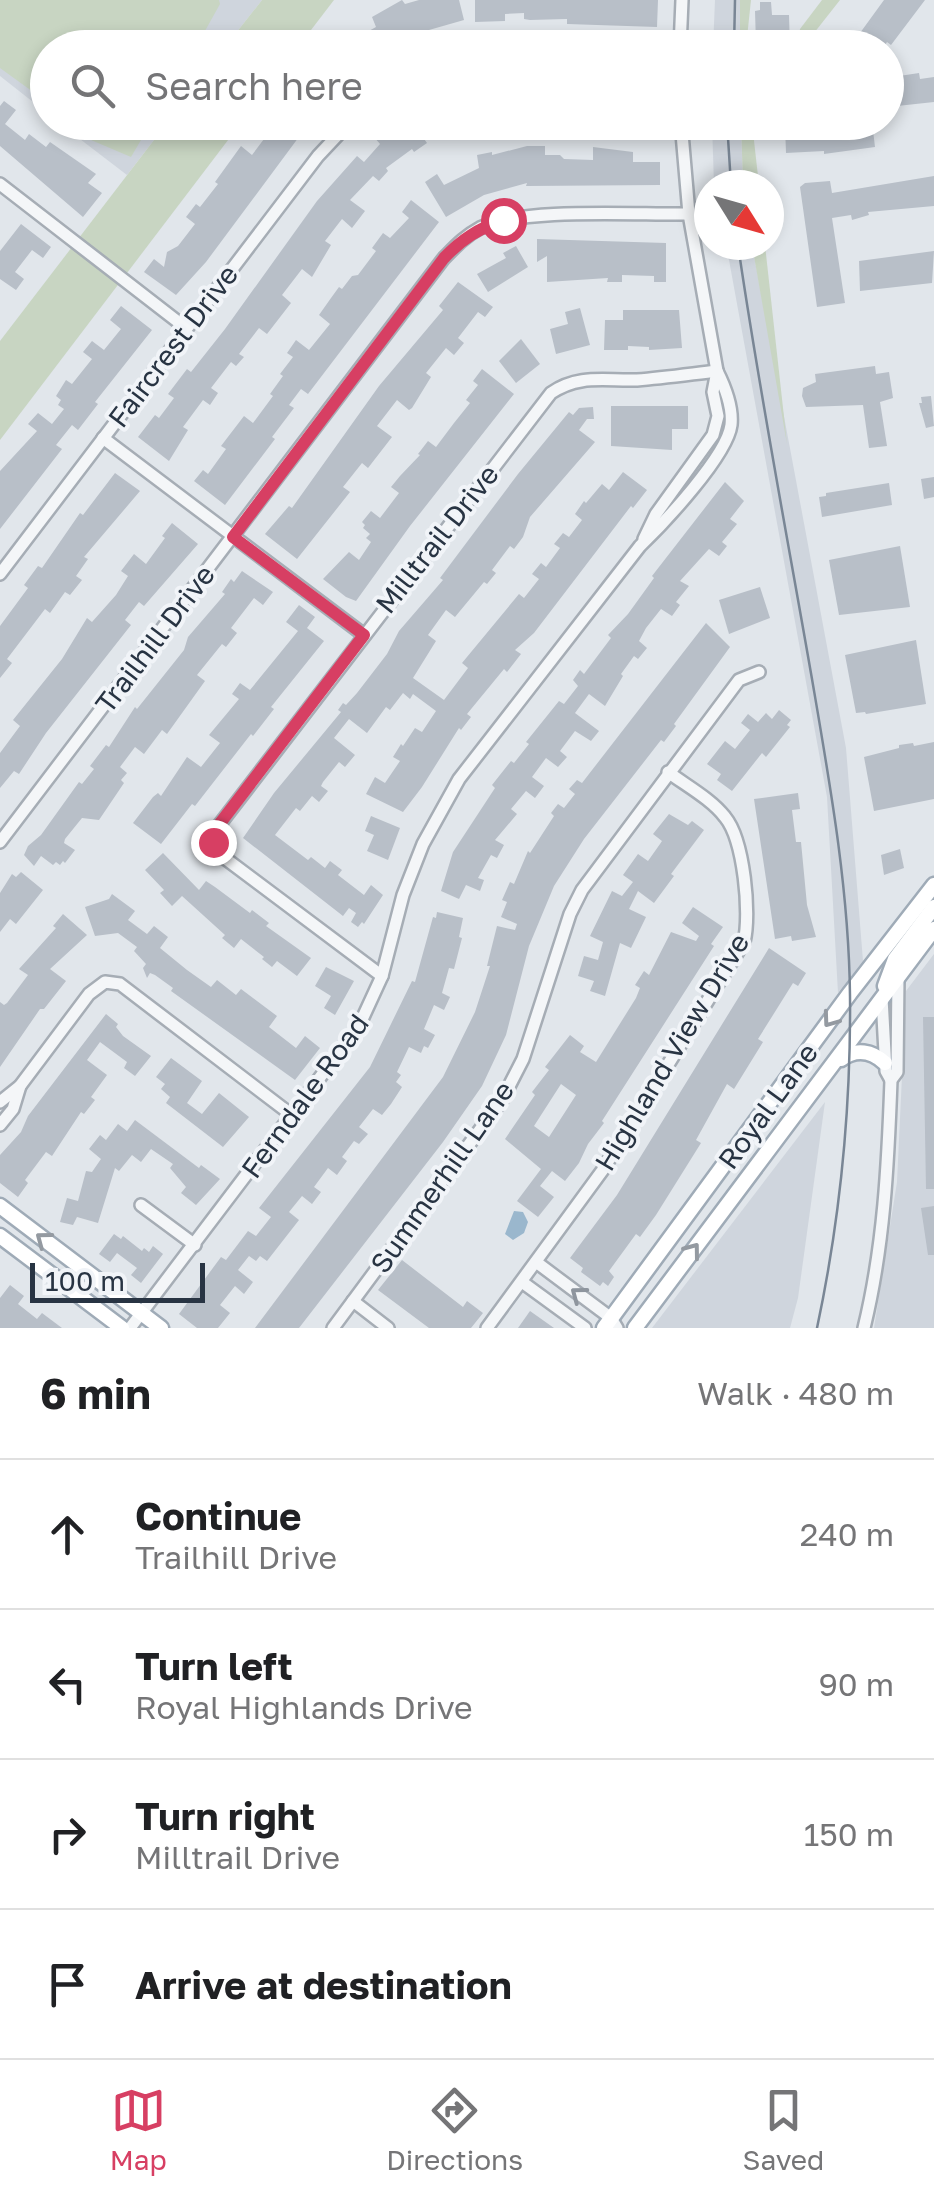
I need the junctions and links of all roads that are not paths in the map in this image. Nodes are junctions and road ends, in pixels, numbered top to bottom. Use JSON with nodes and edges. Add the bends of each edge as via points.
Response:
{"nodes":[{"id":1,"x":682,"y":0,"type":"edge"},
{"id":2,"x":681,"y":30,"type":"edge"},
{"id":3,"x":333,"y":140,"type":"edge"},
{"id":4,"x":682,"y":140,"type":"edge"},
{"id":5,"x":3,"y":192,"type":"edge"},
{"id":6,"x":689,"y":214,"type":"junction"},
{"id":7,"x":186,"y":328,"type":"junction"},
{"id":8,"x":718,"y":371,"type":"junction"},
{"id":9,"x":103,"y":438,"type":"junction"},
{"id":10,"x":233,"y":537,"type":"junction"},
{"id":11,"x":640,"y":546,"type":"junction"},
{"id":12,"x":0,"y":574,"type":"edge"},
{"id":13,"x":364,"y":635,"type":"junction"},
{"id":14,"x":759,"y":672,"type":"dead end"},
{"id":15,"x":668,"y":772,"type":"junction"},
{"id":16,"x":0,"y":842,"type":"edge"},
{"id":17,"x":934,"y":885,"type":"edge"},
{"id":18,"x":934,"y":907,"type":"edge"},
{"id":19,"x":934,"y":929,"type":"edge"},
{"id":20,"x":382,"y":976,"type":"junction"},
{"id":21,"x":898,"y":977,"type":"junction"},
{"id":22,"x":882,"y":998,"type":"junction"},
{"id":23,"x":885,"y":1063,"type":"junction"},
{"id":24,"x":892,"y":1080,"type":"junction"},
{"id":25,"x":817,"y":1085,"type":"junction"},
{"id":26,"x":20,"y":1086,"type":"junction"},
{"id":27,"x":0,"y":1102,"type":"edge"},
{"id":28,"x":292,"y":1116,"type":"junction"},
{"id":29,"x":0,"y":1126,"type":"edge"},
{"id":30,"x":141,"y":1205,"type":"dead end"},
{"id":31,"x":0,"y":1206,"type":"edge"},
{"id":32,"x":0,"y":1236,"type":"edge"},
{"id":33,"x":195,"y":1244,"type":"junction"},
{"id":34,"x":536,"y":1262,"type":"junction"},
{"id":35,"x":522,"y":1282,"type":"junction"},
{"id":36,"x":353,"y":1301,"type":"junction"},
{"id":37,"x":142,"y":1313,"type":"junction"},
{"id":38,"x":611,"y":1325,"type":"edge"},
{"id":39,"x":122,"y":1328,"type":"edge"},
{"id":40,"x":130,"y":1328,"type":"edge"},
{"id":41,"x":161,"y":1328,"type":"edge"},
{"id":42,"x":333,"y":1328,"type":"edge"},
{"id":43,"x":388,"y":1328,"type":"edge"},
{"id":44,"x":487,"y":1328,"type":"edge"},
{"id":45,"x":584,"y":1328,"type":"edge"},
{"id":46,"x":635,"y":1328,"type":"edge"},
{"id":47,"x":864,"y":1328,"type":"edge"}],
"edges":[{"from":1,"to":2,"type":"street"},
{"from":3,"to":7,"type":"street","name":"Faircrest Drive"},
{"from":4,"to":6,"type":"street"},
{"from":5,"to":7,"type":"street"},
{"from":6,"to":8,"type":"street"},
{"from":6,"to":10,"type":"street","name":"Trailhill Drive","via":[[528,217],[461,240]]},
{"from":7,"to":9,"type":"street","name":"Faircrest Drive"},
{"from":8,"to":11,"type":"street","name":"Ferndale Road","via":[[717,426]]},
{"from":8,"to":11,"type":"street","name":"Ferndale Road","via":[[730,430],[665,522]]},
{"from":8,"to":13,"type":"street","name":"Milltrail Drive","via":[[586,378],[551,393]]},
{"from":9,"to":10,"type":"street"},
{"from":9,"to":12,"type":"street","name":"Faircrest Drive"},
{"from":10,"to":13,"type":"street"},
{"from":10,"to":16,"type":"street","name":"Trailhill Drive"},
{"from":11,"to":20,"type":"street","name":"Ferndale Road","via":[[459,779],[402,895]]},
{"from":13,"to":20,"type":"street","name":"Milltrail Drive","via":[[218,826],[213,842],[222,856]]},
{"from":14,"to":15,"type":"street","name":"Summerhill Lane","via":[[739,680]]},
{"from":15,"to":34,"type":"street","name":"Highland View Drive","via":[[733,826],[748,911],[744,942],[602,1171]]},
{"from":15,"to":36,"type":"street","name":"Summerhill Lane","via":[[582,890],[523,1059],[502,1100]]},
{"from":17,"to":38,"type":"main road","name":"Royal Lane","one_way":true},
{"from":18,"to":22,"type":"main road","via":[[895,959]]},
{"from":19,"to":21,"type":"main road","name":"Royal Lane"},
{"from":20,"to":28,"type":"street","name":"Ferndale Road","via":[[359,1026]]},
{"from":21,"to":22,"type":"main road","name":"Royal Lane"},
{"from":21,"to":24,"type":"street"},
{"from":22,"to":23,"type":"street"},
{"from":22,"to":25,"type":"main road","name":"Royal Lane"},
{"from":23,"to":24,"type":"street"},
{"from":23,"to":25,"type":"main road","via":[[870,1052],[848,1054]]},
{"from":24,"to":47,"type":"street","via":[[882,1242]]},
{"from":46,"to":25,"type":"main road","name":"Royal Lane","one_way":true},
{"from":26,"to":27,"type":"street"},
{"from":26,"to":28,"type":"street","via":[[105,982],[120,984]]},
{"from":26,"to":29,"type":"street"},
{"from":28,"to":33,"type":"street","name":"Ferndale Road"},
{"from":30,"to":33,"type":"street"},
{"from":37,"to":31,"type":"main road","one_way":true},
{"from":32,"to":39,"type":"main road"},
{"from":33,"to":37,"type":"street","name":"Ferndale Road"},
{"from":34,"to":35,"type":"street","name":"Highland View Drive"},
{"from":38,"to":34,"type":"street","one_way":true},
{"from":35,"to":44,"type":"street","name":"Highland View Drive"},
{"from":35,"to":45,"type":"street"},
{"from":36,"to":42,"type":"street","name":"Summerhill Lane"},
{"from":36,"to":43,"type":"street"},
{"from":37,"to":40,"type":"street","name":"Ferndale Road"},
{"from":37,"to":41,"type":"main road"}]}
